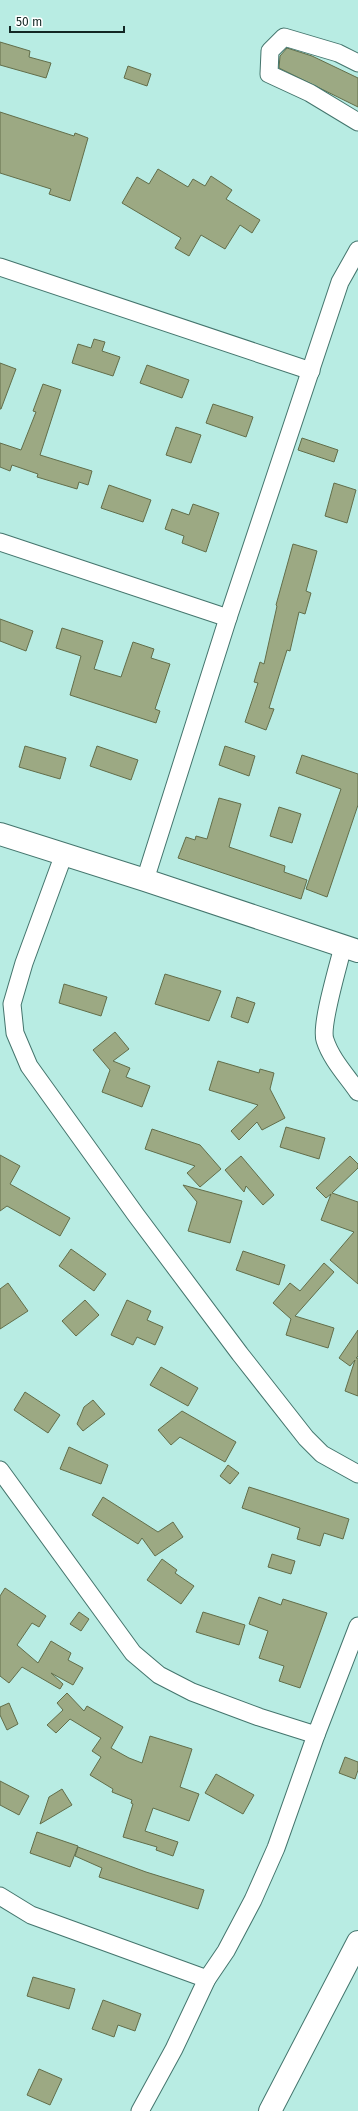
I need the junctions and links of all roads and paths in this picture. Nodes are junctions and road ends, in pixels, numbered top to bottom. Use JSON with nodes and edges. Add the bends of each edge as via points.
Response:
{"nodes":[{"id":1,"x":358,"y":63,"type":"edge"},
{"id":2,"x":358,"y":122,"type":"edge"},
{"id":3,"x":358,"y":250,"type":"edge"},
{"id":4,"x":0,"y":266,"type":"edge"},
{"id":5,"x":311,"y":370,"type":"junction"},
{"id":6,"x":0,"y":542,"type":"edge"},
{"id":7,"x":228,"y":618,"type":"junction"},
{"id":8,"x":0,"y":834,"type":"edge"},
{"id":9,"x":64,"y":854,"type":"junction"},
{"id":10,"x":145,"y":880,"type":"junction"},
{"id":11,"x":350,"y":949,"type":"edge"},
{"id":12,"x":358,"y":1092,"type":"edge"},
{"id":13,"x":0,"y":1470,"type":"edge"},
{"id":14,"x":358,"y":1474,"type":"edge"},
{"id":15,"x":358,"y":1626,"type":"edge"},
{"id":16,"x":316,"y":1735,"type":"junction"},
{"id":17,"x":0,"y":1896,"type":"edge"},
{"id":18,"x":358,"y":1942,"type":"edge"},
{"id":19,"x":207,"y":1979,"type":"junction"},
{"id":20,"x":140,"y":2111,"type":"edge"},
{"id":21,"x":270,"y":2111,"type":"edge"}],
"edges":[{"from":1,"to":2,"type":"street","via":[[338,53],[284,36],[270,51],[269,74],[310,93]]},
{"from":3,"to":5,"type":"street","via":[[340,282]]},
{"from":4,"to":5,"type":"street"},
{"from":5,"to":7,"type":"street"},
{"from":6,"to":7,"type":"street"},
{"from":7,"to":10,"type":"street"},
{"from":8,"to":9,"type":"street"},
{"from":9,"to":10,"type":"street"},
{"from":9,"to":14,"type":"street","via":[[24,963],[12,1004],[14,1033],[29,1066],[146,1228],[306,1438],[322,1454]]},
{"from":10,"to":11,"type":"street"},
{"from":11,"to":12,"type":"street","via":[[325,1024],[324,1038]]},
{"from":13,"to":16,"type":"street","via":[[133,1653],[159,1675],[192,1692]]},
{"from":15,"to":16,"type":"street"},
{"from":16,"to":19,"type":"street","via":[[276,1848],[253,1900],[226,1951]]},
{"from":17,"to":19,"type":"street","via":[[31,1915]]},
{"from":18,"to":21,"type":"street"},
{"from":19,"to":20,"type":"street","via":[[174,2049]]}]}
